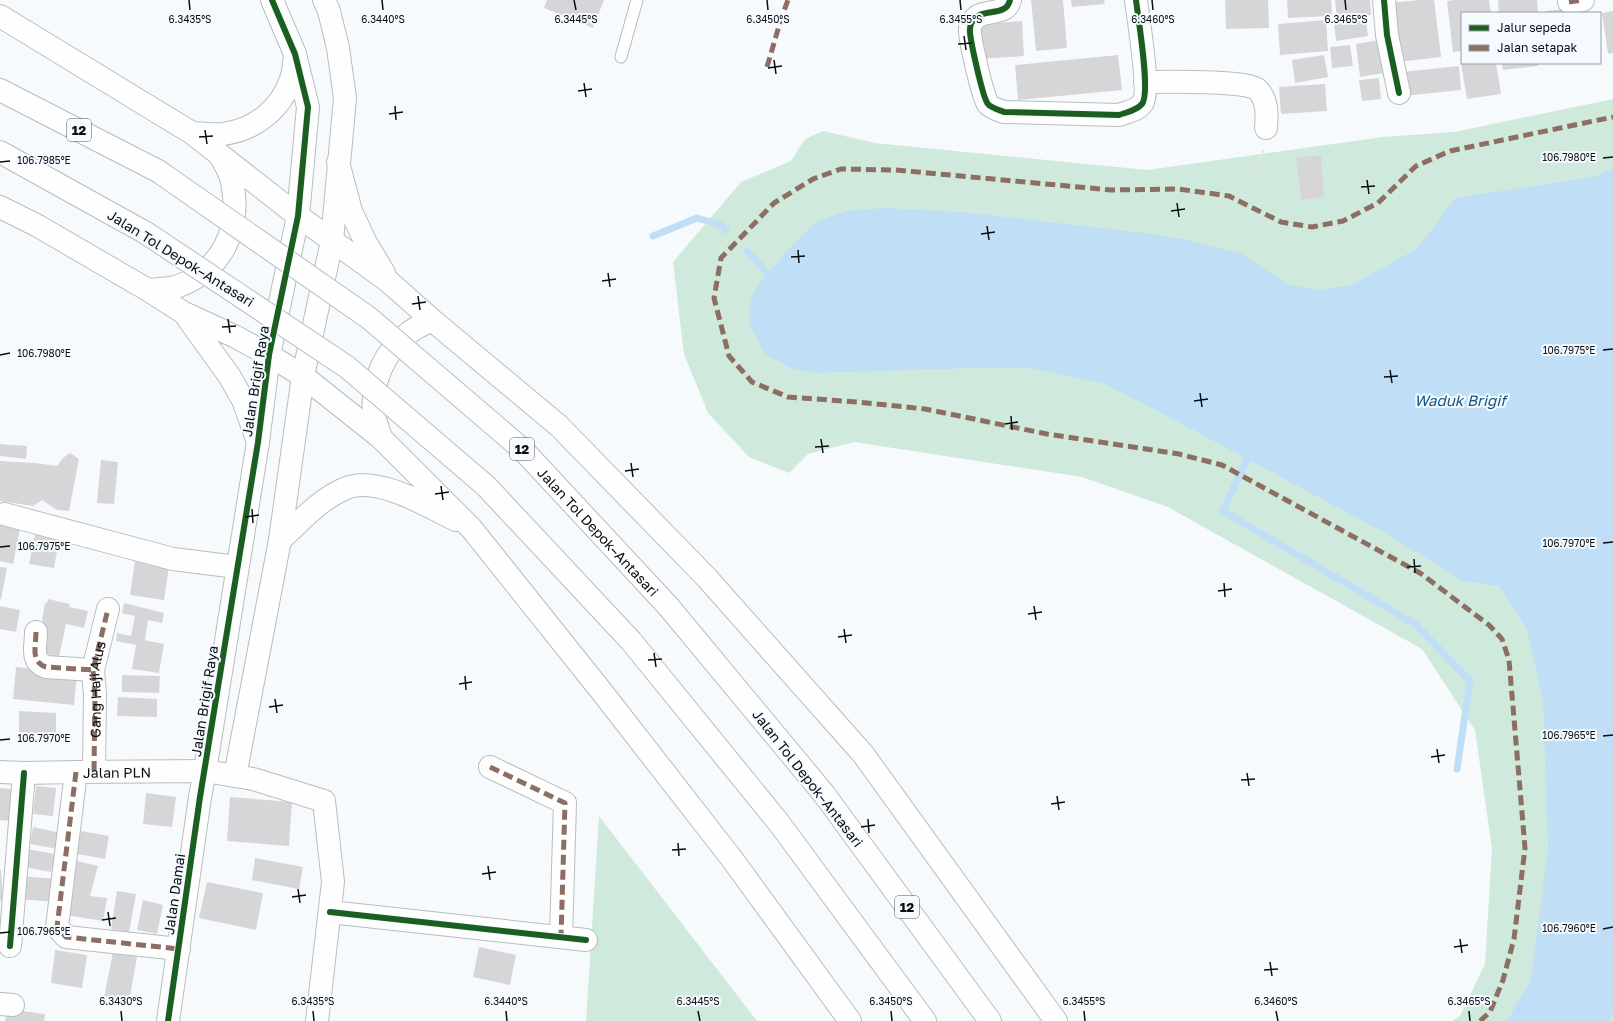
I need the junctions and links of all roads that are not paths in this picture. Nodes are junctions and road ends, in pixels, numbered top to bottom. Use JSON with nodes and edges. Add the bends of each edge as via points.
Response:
{"nodes":[{"id":1,"x":637,"y":0,"type":"edge"},
{"id":2,"x":1010,"y":0,"type":"edge"},
{"id":3,"x":1136,"y":0,"type":"edge"},
{"id":4,"x":1384,"y":0,"type":"edge"},
{"id":5,"x":275,"y":6,"type":"edge"},
{"id":6,"x":327,"y":6,"type":"edge"},
{"id":7,"x":0,"y":16,"type":"edge"},
{"id":8,"x":295,"y":54,"type":"junction"},
{"id":9,"x":621,"y":57,"type":"dead end"},
{"id":10,"x":1145,"y":82,"type":"junction"},
{"id":11,"x":0,"y":90,"type":"edge"},
{"id":12,"x":1399,"y":93,"type":"dead end"},
{"id":13,"x":1266,"y":128,"type":"road end"},
{"id":14,"x":192,"y":133,"type":"junction"},
{"id":15,"x":0,"y":152,"type":"edge"},
{"id":16,"x":220,"y":156,"type":"junction"},
{"id":17,"x":338,"y":162,"type":"junction"},
{"id":18,"x":0,"y":207,"type":"edge"},
{"id":19,"x":298,"y":216,"type":"junction"},
{"id":20,"x":332,"y":241,"type":"junction"},
{"id":21,"x":388,"y":281,"type":"junction"},
{"id":22,"x":148,"y":290,"type":"junction"},
{"id":23,"x":184,"y":313,"type":"junction"},
{"id":24,"x":432,"y":320,"type":"junction"},
{"id":25,"x":269,"y":355,"type":"junction"},
{"id":26,"x":303,"y":376,"type":"junction"},
{"id":27,"x":381,"y":438,"type":"junction"},
{"id":28,"x":258,"y":442,"type":"junction"},
{"id":29,"x":4,"y":514,"type":"dead end"},
{"id":30,"x":471,"y":528,"type":"junction"},
{"id":31,"x":280,"y":540,"type":"junction"},
{"id":32,"x":237,"y":567,"type":"junction"},
{"id":33,"x":108,"y":609,"type":"dead end"},
{"id":34,"x":36,"y":632,"type":"dead end"},
{"id":35,"x":93,"y":670,"type":"junction"},
{"id":36,"x":490,"y":766,"type":"dead end"},
{"id":37,"x":85,"y":771,"type":"junction"},
{"id":38,"x":205,"y":771,"type":"junction"},
{"id":39,"x":0,"y":772,"type":"edge"},
{"id":40,"x":24,"y":773,"type":"junction"},
{"id":41,"x":235,"y":776,"type":"junction"},
{"id":42,"x":330,"y":912,"type":"junction"},
{"id":43,"x":561,"y":937,"type":"junction"},
{"id":44,"x":586,"y":940,"type":"dead end"},
{"id":45,"x":10,"y":946,"type":"dead end"},
{"id":46,"x":179,"y":949,"type":"junction"},
{"id":47,"x":168,"y":1021,"type":"edge"},
{"id":48,"x":317,"y":1021,"type":"edge"},
{"id":49,"x":850,"y":1021,"type":"edge"},
{"id":50,"x":925,"y":1021,"type":"edge"},
{"id":51,"x":990,"y":1021,"type":"edge"},
{"id":52,"x":1056,"y":1021,"type":"edge"}],
"edges":[{"from":1,"to":9,"type":"lane"},
{"from":2,"to":10,"type":"main road","via":[[1005,9],[979,15],[973,20],[969,30],[985,99],[990,106],[1004,112],[1119,115],[1142,104],[1145,98]]},
{"from":3,"to":10,"type":"main road"},
{"from":4,"to":12,"type":"main road","via":[[1387,36]]},
{"from":5,"to":8,"type":"main road","name":"Jalan Brigif Raya"},
{"from":6,"to":17,"type":"main road","via":[[338,48],[345,98]]},
{"from":7,"to":14,"type":"main road"},
{"from":8,"to":14,"type":"main road","via":[[292,78],[282,100],[266,117],[245,129],[222,134]]},
{"from":8,"to":19,"type":"main road","name":"Jalan Brigif Raya","via":[[308,107]]},
{"from":10,"to":13,"type":"main road","via":[[1253,86],[1265,102]]},
{"from":11,"to":51,"type":"main road","name":"Jalan Tol Depok–Antasari","number":"12","bridge":true,"via":[[158,171],[369,318],[522,449],[668,606],[824,794]]},
{"from":14,"to":16,"type":"main road"},
{"from":15,"to":50,"type":"main road","name":"Jalan Tol Depok–Antasari","bridge":true,"via":[[146,233],[347,367],[486,486],[632,641],[779,823]]},
{"from":16,"to":19,"type":"main road"},
{"from":16,"to":22,"type":"main road","via":[[232,181],[236,207],[231,234],[218,257],[199,275],[175,287]]},
{"from":17,"to":20,"type":"main road"},
{"from":17,"to":21,"type":"main road","via":[[351,211]]},
{"from":18,"to":22,"type":"main road","via":[[38,226]]},
{"from":19,"to":20,"type":"main road"},
{"from":19,"to":25,"type":"main road","name":"Jalan Brigif Raya"},
{"from":20,"to":21,"type":"main road"},
{"from":20,"to":26,"type":"main road"},
{"from":21,"to":24,"type":"main road"},
{"from":22,"to":23,"type":"main road"},
{"from":23,"to":25,"type":"main road"},
{"from":23,"to":28,"type":"main road","via":[[230,377],[243,400]]},
{"from":24,"to":27,"type":"main road","via":[[410,331],[393,348],[381,368],[374,391],[374,415]]},
{"from":24,"to":52,"type":"main road","via":[[559,426],[707,578],[863,754]]},
{"from":25,"to":26,"type":"main road"},
{"from":25,"to":28,"type":"main road","name":"Jalan Brigif Raya"},
{"from":26,"to":27,"type":"main road"},
{"from":26,"to":31,"type":"main road"},
{"from":27,"to":30,"type":"main road"},
{"from":28,"to":32,"type":"main road","name":"Jalan Brigif Raya"},
{"from":29,"to":32,"type":"main road","via":[[172,559]]},
{"from":30,"to":31,"type":"main road","via":[[393,489],[361,484],[345,488],[327,499],[309,512]]},
{"from":30,"to":49,"type":"main road","via":[[732,859]]},
{"from":31,"to":41,"type":"main road"},
{"from":32,"to":38,"type":"main road","name":"Jalan Brigif Raya"},
{"from":33,"to":35,"type":"main road","name":"Gang Haji Alus"},
{"from":34,"to":35,"type":"main road","via":[[35,660],[39,664],[46,667]]},
{"from":35,"to":37,"type":"main road","name":"Gang Haji Alus","via":[[95,695]]},
{"from":36,"to":43,"type":"main road","via":[[565,803]]},
{"from":37,"to":38,"type":"main road","name":"Jalan PLN"},
{"from":37,"to":40,"type":"main road","name":"Jalan PLN"},
{"from":37,"to":46,"type":"main road","name":"Gang Haji Alus","via":[[57,926],[66,937]]},
{"from":38,"to":41,"type":"main road","name":"Jalan PLN"},
{"from":38,"to":46,"type":"main road","name":"Jalan Damai"},
{"from":39,"to":40,"type":"main road","name":"Jalan PLN"},
{"from":40,"to":45,"type":"main road"},
{"from":41,"to":42,"type":"main road","name":"Jalan PLN","via":[[324,801],[333,882]]},
{"from":42,"to":43,"type":"main road"},
{"from":42,"to":48,"type":"main road"},
{"from":43,"to":44,"type":"main road"},
{"from":46,"to":47,"type":"main road","name":"Jalan Damai"}]}
